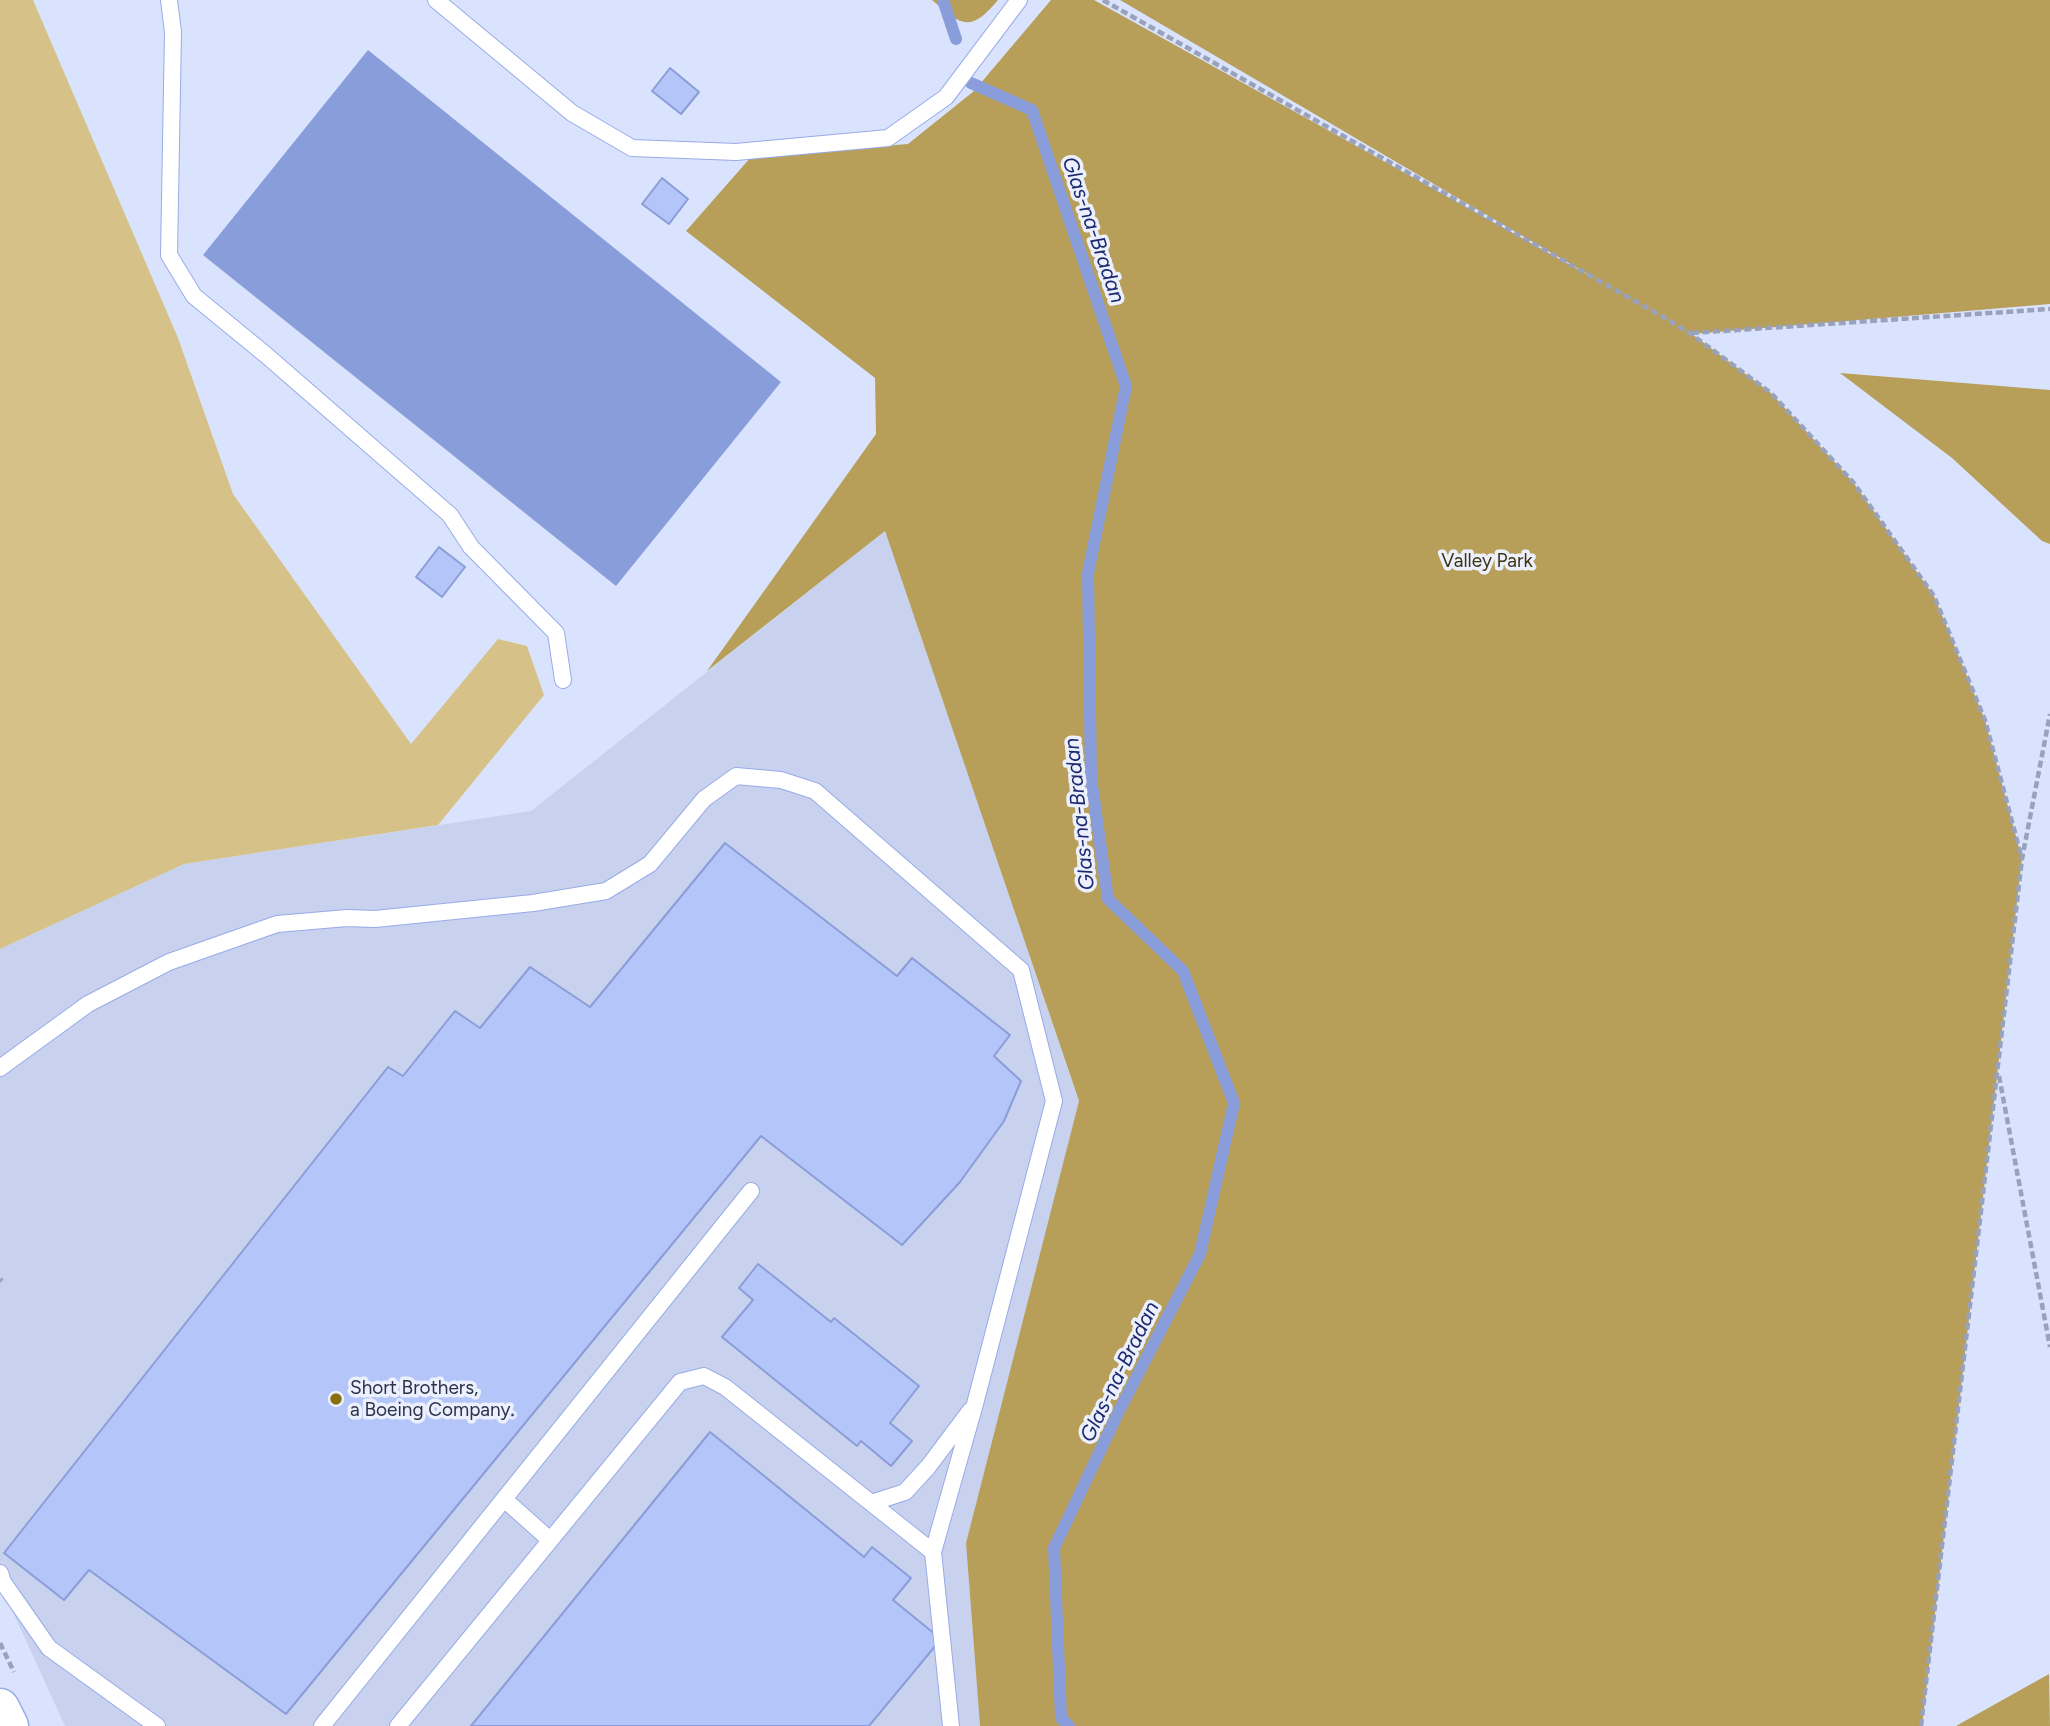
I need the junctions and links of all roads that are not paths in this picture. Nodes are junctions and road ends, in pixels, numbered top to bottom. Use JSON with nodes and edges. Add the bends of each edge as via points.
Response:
{"nodes":[{"id":1,"x":169,"y":0,"type":"edge"},
{"id":2,"x":436,"y":0,"type":"edge"},
{"id":3,"x":1019,"y":0,"type":"edge"},
{"id":4,"x":563,"y":681,"type":"dead end"},
{"id":5,"x":0,"y":1069,"type":"edge"},
{"id":6,"x":751,"y":1191,"type":"dead end"},
{"id":7,"x":975,"y":1404,"type":"junction"},
{"id":8,"x":504,"y":1499,"type":"junction"},
{"id":9,"x":871,"y":1503,"type":"junction"},
{"id":10,"x":550,"y":1540,"type":"junction"},
{"id":11,"x":933,"y":1552,"type":"junction"},
{"id":12,"x":0,"y":1573,"type":"edge"},
{"id":13,"x":0,"y":1708,"type":"edge"},
{"id":14,"x":9,"y":1726,"type":"edge"},
{"id":15,"x":156,"y":1726,"type":"edge"},
{"id":16,"x":322,"y":1726,"type":"edge"},
{"id":17,"x":398,"y":1726,"type":"edge"},
{"id":18,"x":951,"y":1726,"type":"edge"}],
"edges":[{"from":1,"to":4,"type":"lane","via":[[173,32],[169,255],[194,296],[450,515],[471,547],[556,634]]},
{"from":2,"to":3,"type":"lane","via":[[572,113],[632,148],[736,152],[888,138],[946,97]]},
{"from":5,"to":7,"type":"lane","via":[[88,1004],[169,962],[277,924],[375,919],[606,891],[650,864],[704,799],[736,776],[781,780],[815,791],[1021,970],[1054,1101]]},
{"from":6,"to":8,"type":"lane"},
{"from":7,"to":9,"type":"lane","via":[[905,1492]]},
{"from":7,"to":11,"type":"lane"},
{"from":8,"to":10,"type":"lane"},
{"from":8,"to":16,"type":"lane"},
{"from":9,"to":10,"type":"lane","via":[[725,1387],[704,1376],[680,1382]]},
{"from":9,"to":11,"type":"lane"},
{"from":10,"to":17,"type":"lane"},
{"from":11,"to":18,"type":"lane"},
{"from":12,"to":15,"type":"lane","via":[[49,1648]]},
{"from":13,"to":14,"type":"street"}]}
